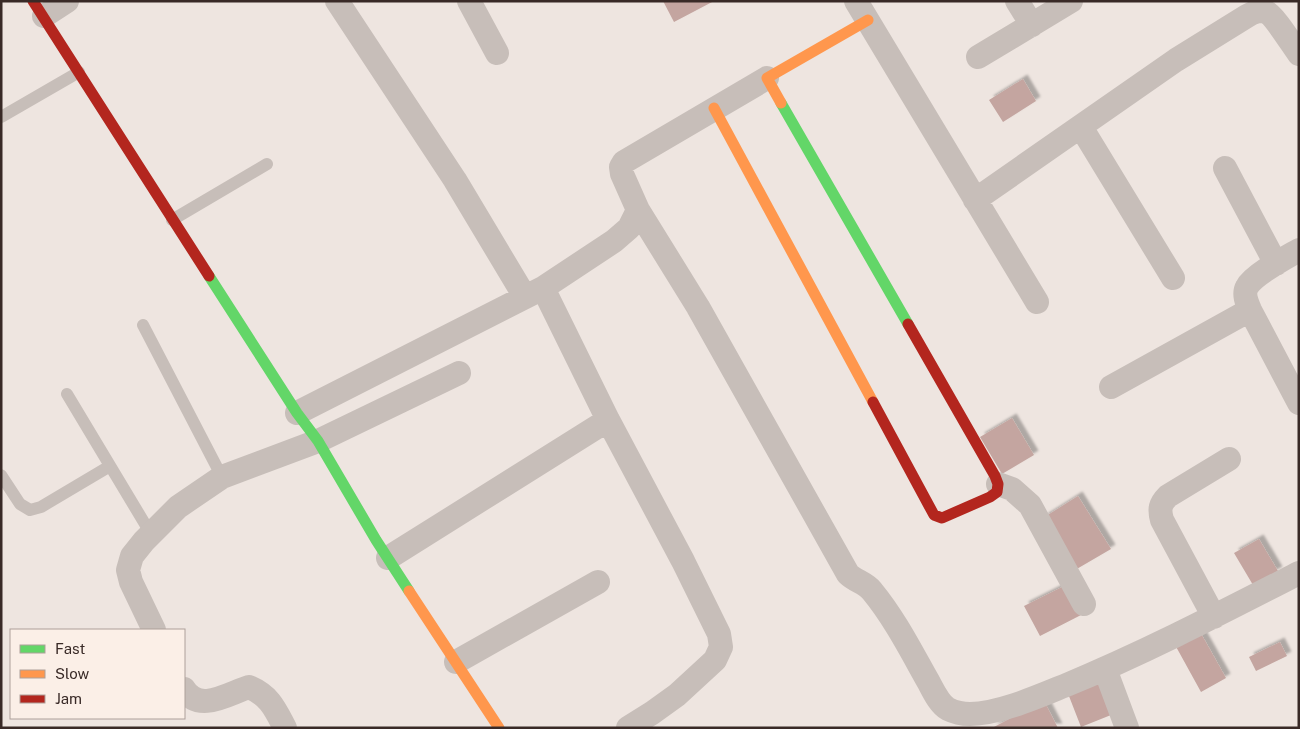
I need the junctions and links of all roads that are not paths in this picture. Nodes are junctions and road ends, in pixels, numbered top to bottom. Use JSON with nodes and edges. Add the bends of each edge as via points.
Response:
{"nodes":[{"id":1,"x":68,"y":1,"type":"edge"},
{"id":2,"x":337,"y":1,"type":"edge"},
{"id":3,"x":469,"y":1,"type":"edge"},
{"id":4,"x":1017,"y":1,"type":"edge"},
{"id":5,"x":1071,"y":1,"type":"edge"},
{"id":6,"x":38,"y":9,"type":"edge"},
{"id":7,"x":862,"y":11,"type":"edge"},
{"id":8,"x":1032,"y":25,"type":"junction"},
{"id":9,"x":498,"y":53,"type":"dead end"},
{"id":10,"x":1299,"y":54,"type":"edge"},
{"id":11,"x":978,"y":57,"type":"dead end"},
{"id":12,"x":79,"y":72,"type":"junction"},
{"id":13,"x":767,"y":78,"type":"junction"},
{"id":14,"x":714,"y":108,"type":"junction"},
{"id":15,"x":1,"y":117,"type":"edge"},
{"id":16,"x":1081,"y":127,"type":"junction"},
{"id":17,"x":267,"y":164,"type":"dead end"},
{"id":18,"x":1225,"y":168,"type":"dead end"},
{"id":19,"x":975,"y":200,"type":"junction"},
{"id":20,"x":638,"y":210,"type":"junction"},
{"id":21,"x":172,"y":220,"type":"junction"},
{"id":22,"x":1299,"y":250,"type":"edge"},
{"id":23,"x":1276,"y":264,"type":"junction"},
{"id":24,"x":1173,"y":278,"type":"dead end"},
{"id":25,"x":534,"y":293,"type":"junction"},
{"id":26,"x":1037,"y":302,"type":"dead end"},
{"id":27,"x":1250,"y":310,"type":"junction"},
{"id":28,"x":143,"y":325,"type":"dead end"},
{"id":29,"x":459,"y":373,"type":"dead end"},
{"id":30,"x":1111,"y":387,"type":"dead end"},
{"id":31,"x":67,"y":394,"type":"dead end"},
{"id":32,"x":1299,"y":403,"type":"edge"},
{"id":33,"x":297,"y":413,"type":"junction"},
{"id":34,"x":608,"y":420,"type":"junction"},
{"id":35,"x":318,"y":441,"type":"junction"},
{"id":36,"x":1229,"y":459,"type":"dead end"},
{"id":37,"x":110,"y":466,"type":"junction"},
{"id":38,"x":1,"y":475,"type":"edge"},
{"id":39,"x":222,"y":477,"type":"junction"},
{"id":40,"x":998,"y":484,"type":"junction"},
{"id":41,"x":151,"y":534,"type":"junction"},
{"id":42,"x":388,"y":558,"type":"junction"},
{"id":43,"x":1299,"y":573,"type":"edge"},
{"id":44,"x":598,"y":582,"type":"dead end"},
{"id":45,"x":1084,"y":604,"type":"dead end"},
{"id":46,"x":1214,"y":617,"type":"junction"},
{"id":47,"x":154,"y":629,"type":"edge"},
{"id":48,"x":456,"y":662,"type":"junction"},
{"id":49,"x":1105,"y":670,"type":"junction"},
{"id":50,"x":185,"y":691,"type":"edge"},
{"id":51,"x":987,"y":720,"type":"edge"},
{"id":52,"x":285,"y":728,"type":"edge"},
{"id":53,"x":499,"y":728,"type":"edge"},
{"id":54,"x":628,"y":728,"type":"edge"},
{"id":55,"x":1127,"y":728,"type":"edge"}],
"edges":[{"from":1,"to":6,"type":"street"},
{"from":2,"to":25,"type":"street"},
{"from":3,"to":9,"type":"street"},
{"from":4,"to":8,"type":"street"},
{"from":5,"to":8,"type":"street"},
{"from":6,"to":12,"type":"street"},
{"from":7,"to":13,"type":"street"},
{"from":7,"to":19,"type":"street"},
{"from":8,"to":11,"type":"street"},
{"from":10,"to":16,"type":"street","via":[[1273,18],[1258,11],[1176,60]]},
{"from":12,"to":15,"type":"lane"},
{"from":12,"to":21,"type":"street"},
{"from":13,"to":14,"type":"street"},
{"from":13,"to":40,"type":"street"},
{"from":14,"to":20,"type":"street","via":[[624,162],[622,174]]},
{"from":14,"to":40,"type":"street","via":[[934,515],[942,518],[990,497],[997,492]]},
{"from":16,"to":19,"type":"street"},
{"from":16,"to":24,"type":"street"},
{"from":17,"to":21,"type":"lane"},
{"from":18,"to":23,"type":"street"},
{"from":19,"to":26,"type":"street"},
{"from":20,"to":25,"type":"street","via":[[629,228],[614,241]]},
{"from":20,"to":51,"type":"street","via":[[698,307],[848,574],[871,589],[946,708]]},
{"from":21,"to":33,"type":"street"},
{"from":22,"to":23,"type":"street"},
{"from":23,"to":27,"type":"street","via":[[1246,287],[1245,296]]},
{"from":25,"to":33,"type":"street"},
{"from":25,"to":34,"type":"street"},
{"from":27,"to":30,"type":"street"},
{"from":27,"to":32,"type":"street"},
{"from":28,"to":39,"type":"lane"},
{"from":29,"to":35,"type":"street"},
{"from":31,"to":37,"type":"lane"},
{"from":33,"to":35,"type":"street"},
{"from":34,"to":42,"type":"street"},
{"from":34,"to":54,"type":"street","via":[[683,561],[719,634],[721,646],[715,660],[677,695]]},
{"from":35,"to":39,"type":"street"},
{"from":35,"to":42,"type":"street"},
{"from":36,"to":46,"type":"street","via":[[1168,496],[1159,510]]},
{"from":37,"to":38,"type":"lane","via":[[41,507],[30,510],[20,504]]},
{"from":37,"to":41,"type":"lane"},
{"from":39,"to":41,"type":"street","via":[[178,507]]},
{"from":40,"to":45,"type":"street","via":[[1012,489],[1030,505]]},
{"from":41,"to":47,"type":"street","via":[[132,556],[128,570],[130,582]]},
{"from":42,"to":48,"type":"street"},
{"from":43,"to":46,"type":"street"},
{"from":44,"to":48,"type":"street"},
{"from":46,"to":49,"type":"street"},
{"from":48,"to":53,"type":"street"},
{"from":49,"to":51,"type":"street","via":[[1001,709]]},
{"from":49,"to":55,"type":"street"},
{"from":50,"to":52,"type":"street","via":[[197,700],[214,701],[249,687],[262,692],[272,703]]}]}
